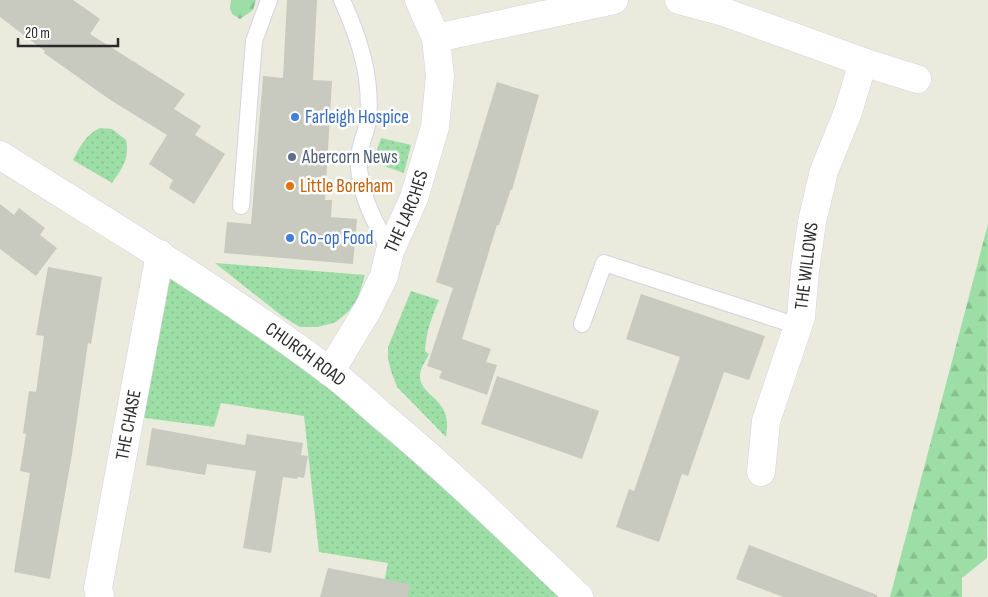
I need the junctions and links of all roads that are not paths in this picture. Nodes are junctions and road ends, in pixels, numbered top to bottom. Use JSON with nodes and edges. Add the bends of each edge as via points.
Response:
{"nodes":[{"id":1,"x":269,"y":0,"type":"edge"},
{"id":2,"x":342,"y":0,"type":"edge"},
{"id":3,"x":419,"y":0,"type":"edge"},
{"id":4,"x":614,"y":0,"type":"edge"},
{"id":5,"x":679,"y":0,"type":"edge"},
{"id":6,"x":436,"y":38,"type":"junction"},
{"id":7,"x":863,"y":62,"type":"junction"},
{"id":8,"x":917,"y":79,"type":"dead end"},
{"id":9,"x":0,"y":155,"type":"edge"},
{"id":10,"x":241,"y":206,"type":"dead end"},
{"id":11,"x":390,"y":251,"type":"junction"},
{"id":12,"x":160,"y":254,"type":"junction"},
{"id":13,"x":582,"y":324,"type":"dead end"},
{"id":14,"x":798,"y":326,"type":"junction"},
{"id":15,"x":330,"y":372,"type":"junction"},
{"id":16,"x":761,"y":472,"type":"dead end"},
{"id":17,"x":96,"y":594,"type":"edge"},
{"id":18,"x":578,"y":597,"type":"edge"}],
"edges":[{"from":1,"to":10,"type":"lane","via":[[254,41]]},
{"from":2,"to":11,"type":"lane","via":[[364,57],[369,92],[368,123],[359,152],[360,181],[369,210]]},
{"from":3,"to":6,"type":"street","name":"THE LARCHES"},
{"from":4,"to":6,"type":"street"},
{"from":5,"to":7,"type":"street","via":[[724,12]]},
{"from":6,"to":11,"type":"street","name":"THE LARCHES","via":[[440,76],[435,127],[414,198]]},
{"from":7,"to":8,"type":"street"},
{"from":7,"to":14,"type":"street","name":"THE WILLOWS","via":[[822,179],[812,222]]},
{"from":9,"to":12,"type":"street","name":"CHURCH ROAD"},
{"from":11,"to":15,"type":"street","name":"THE LARCHES","via":[[384,276],[368,310]]},
{"from":12,"to":15,"type":"street","name":"CHURCH ROAD"},
{"from":12,"to":17,"type":"street","name":"THE CHASE"},
{"from":13,"to":14,"type":"lane","via":[[604,263]]},
{"from":14,"to":16,"type":"street","name":"THE WILLOWS","via":[[766,421]]},
{"from":15,"to":18,"type":"street","name":"CHURCH ROAD","via":[[410,438]]}]}
